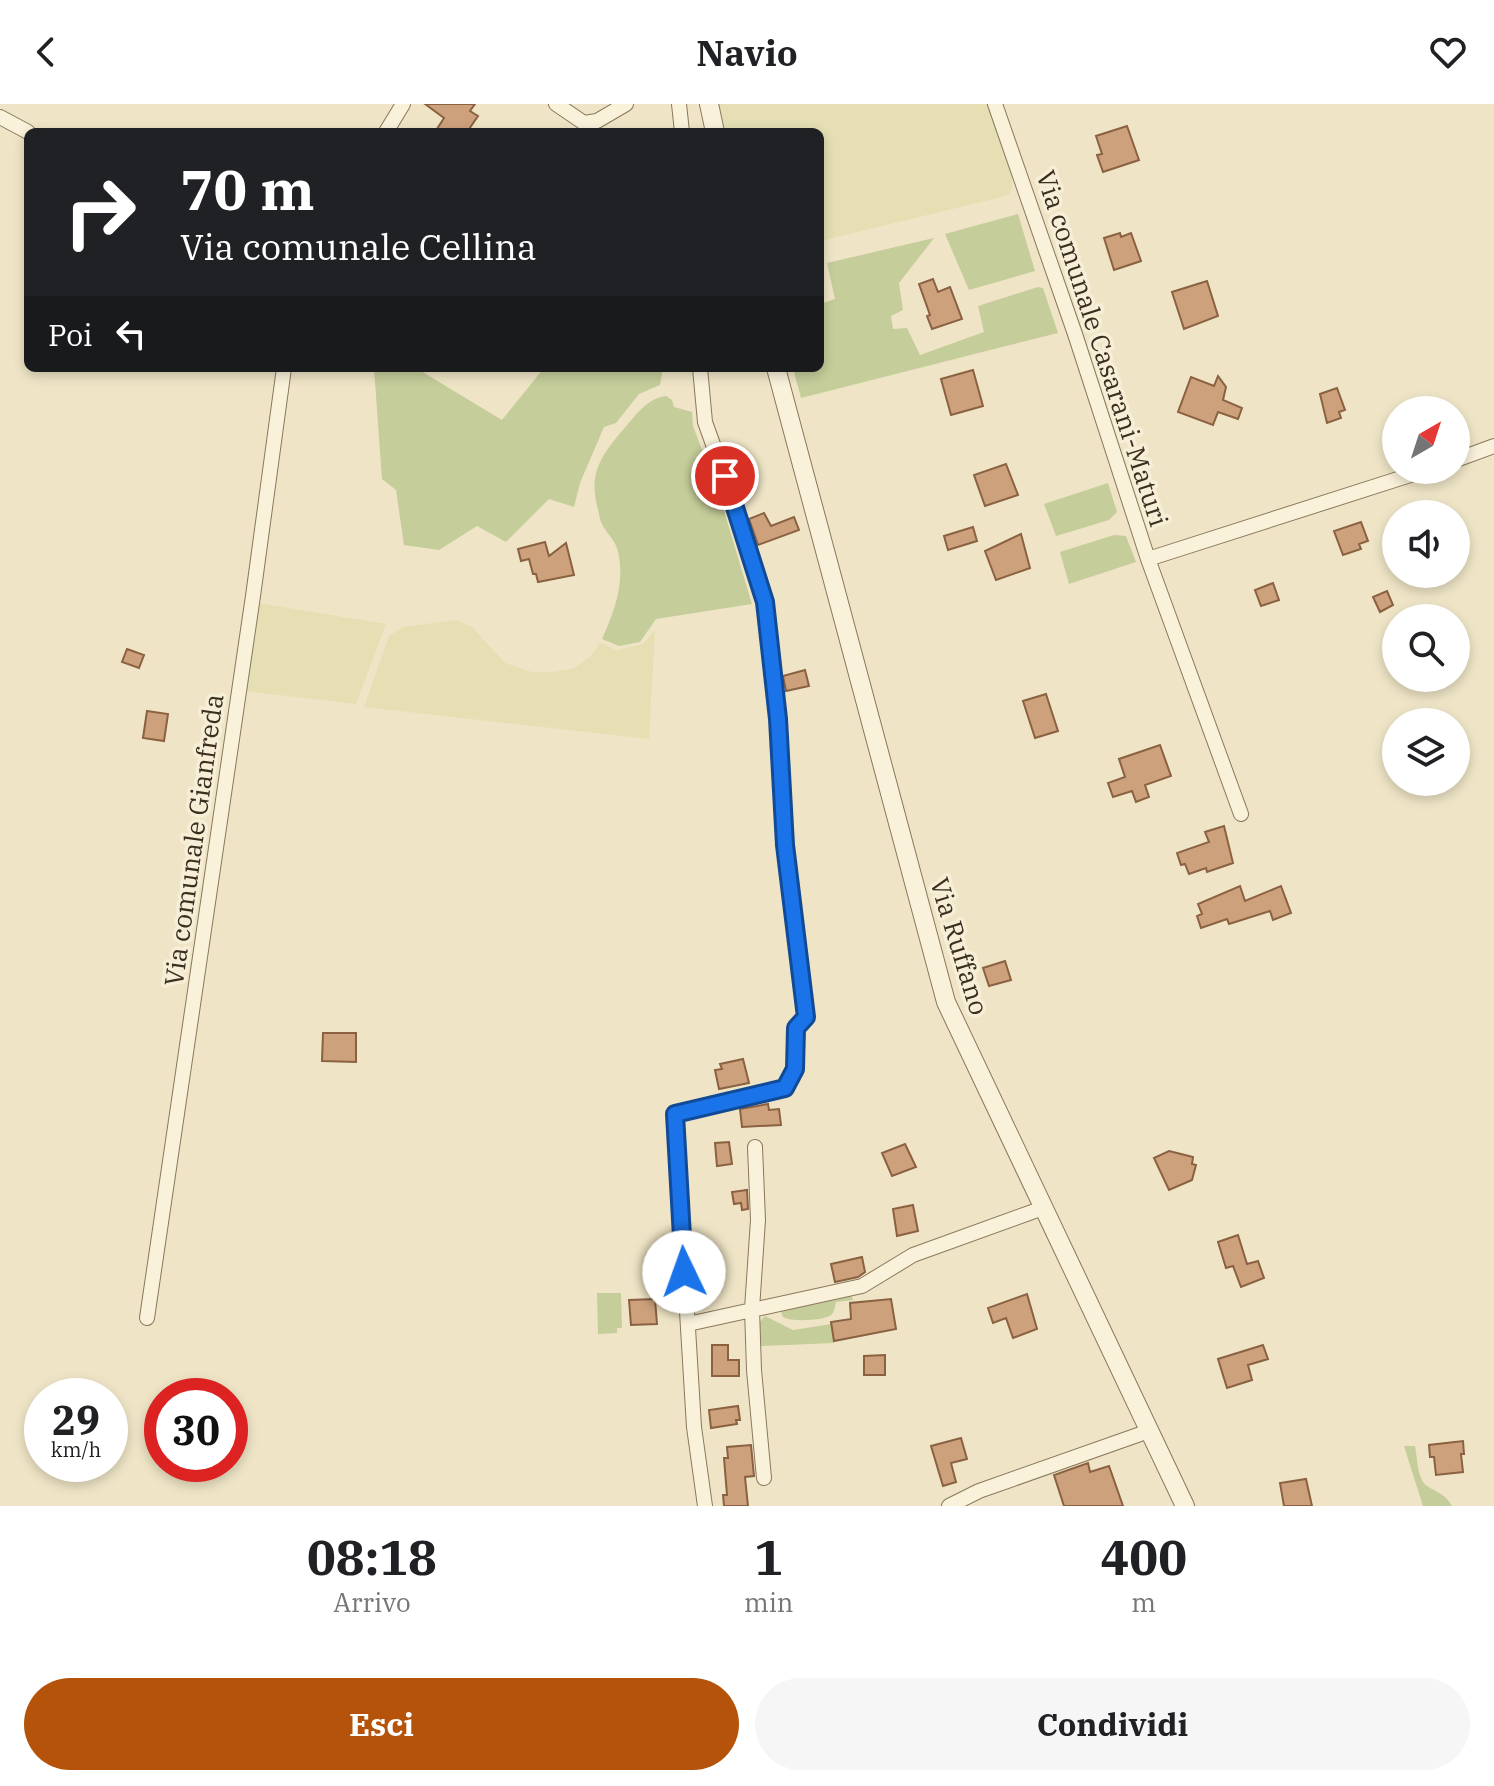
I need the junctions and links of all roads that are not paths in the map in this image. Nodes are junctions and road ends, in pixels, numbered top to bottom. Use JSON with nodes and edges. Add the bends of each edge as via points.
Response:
{"nodes":[{"id":1,"x":403,"y":104,"type":"edge"},
{"id":2,"x":556,"y":104,"type":"edge"},
{"id":3,"x":626,"y":104,"type":"edge"},
{"id":4,"x":679,"y":104,"type":"edge"},
{"id":5,"x":709,"y":104,"type":"edge"},
{"id":6,"x":995,"y":104,"type":"edge"},
{"id":7,"x":0,"y":117,"type":"edge"},
{"id":8,"x":388,"y":128,"type":"edge"},
{"id":9,"x":682,"y":128,"type":"edge"},
{"id":10,"x":714,"y":128,"type":"edge"},
{"id":11,"x":24,"y":130,"type":"edge"},
{"id":12,"x":283,"y":372,"type":"edge"},
{"id":13,"x":700,"y":372,"type":"edge"},
{"id":14,"x":777,"y":372,"type":"edge"},
{"id":15,"x":1494,"y":446,"type":"edge"},
{"id":16,"x":1470,"y":455,"type":"edge"},
{"id":17,"x":1382,"y":484,"type":"edge"},
{"id":18,"x":1148,"y":559,"type":"junction"},
{"id":19,"x":1241,"y":814,"type":"dead end"},
{"id":20,"x":755,"y":1147,"type":"dead end"},
{"id":21,"x":1043,"y":1208,"type":"junction"},
{"id":22,"x":752,"y":1309,"type":"junction"},
{"id":23,"x":147,"y":1318,"type":"dead end"},
{"id":24,"x":688,"y":1324,"type":"junction"},
{"id":25,"x":1149,"y":1431,"type":"junction"},
{"id":26,"x":764,"y":1478,"type":"dead end"},
{"id":27,"x":705,"y":1506,"type":"edge"},
{"id":28,"x":949,"y":1506,"type":"edge"},
{"id":29,"x":1185,"y":1506,"type":"edge"}],
"edges":[{"from":1,"to":8,"type":"street"},
{"from":2,"to":3,"type":"street","via":[[584,123]]},
{"from":4,"to":9,"type":"street"},
{"from":5,"to":10,"type":"street"},
{"from":6,"to":18,"type":"street","name":"Via comunale Casarani-Maturi"},
{"from":7,"to":11,"type":"street"},
{"from":12,"to":23,"type":"street","name":"Via comunale Gianfreda"},
{"from":13,"to":24,"type":"street","via":[[705,422],[765,602],[806,1017],[796,1028],[795,1069],[785,1088],[675,1114]]},
{"from":14,"to":21,"type":"street","name":"Via Ruffano","via":[[946,1002]]},
{"from":15,"to":16,"type":"street"},
{"from":17,"to":18,"type":"street","name":"Via comunale Casarani-Maturi"},
{"from":18,"to":19,"type":"street"},
{"from":20,"to":22,"type":"street","via":[[758,1220]]},
{"from":21,"to":22,"type":"street","via":[[913,1255],[862,1286]]},
{"from":21,"to":25,"type":"street","name":"Via Ruffano"},
{"from":22,"to":24,"type":"street"},
{"from":22,"to":26,"type":"street"},
{"from":24,"to":27,"type":"street"},
{"from":25,"to":28,"type":"street"},
{"from":25,"to":29,"type":"street","name":"Via Ruffano"}]}
